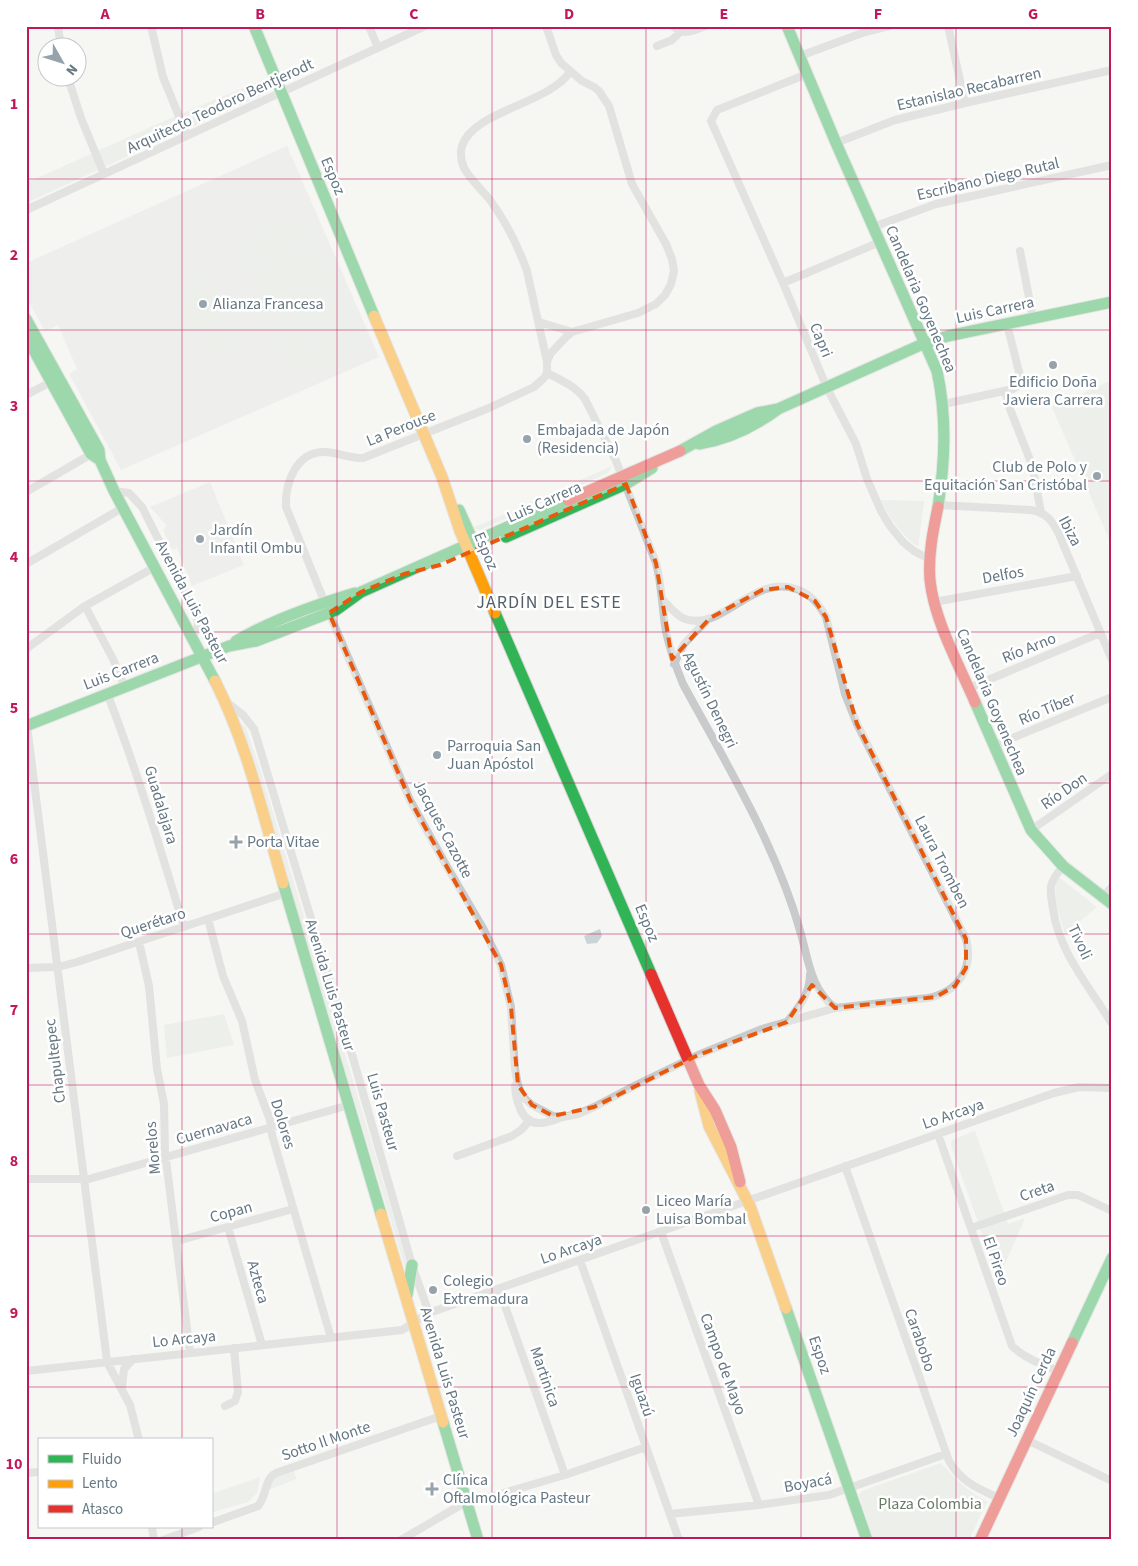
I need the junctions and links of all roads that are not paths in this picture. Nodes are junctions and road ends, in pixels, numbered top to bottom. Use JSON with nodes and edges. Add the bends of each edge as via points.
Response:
{"nodes":[{"id":1,"x":151,"y":26,"type":"edge"},
{"id":2,"x":254,"y":26,"type":"edge"},
{"id":3,"x":369,"y":26,"type":"edge"},
{"id":4,"x":425,"y":26,"type":"edge"},
{"id":5,"x":546,"y":26,"type":"edge"},
{"id":6,"x":672,"y":26,"type":"edge"},
{"id":7,"x":704,"y":26,"type":"edge"},
{"id":8,"x":787,"y":26,"type":"edge"},
{"id":9,"x":889,"y":26,"type":"edge"},
{"id":10,"x":948,"y":26,"type":"edge"},
{"id":11,"x":680,"y":32,"type":"junction"},
{"id":12,"x":657,"y":46,"type":"dead end"},
{"id":13,"x":378,"y":48,"type":"junction"},
{"id":14,"x":800,"y":56,"type":"junction"},
{"id":15,"x":1112,"y":70,"type":"edge"},
{"id":16,"x":570,"y":72,"type":"junction"},
{"id":17,"x":807,"y":74,"type":"junction"},
{"id":18,"x":71,"y":88,"type":"edge"},
{"id":19,"x":280,"y":93,"type":"junction"},
{"id":20,"x":965,"y":103,"type":"junction"},
{"id":21,"x":187,"y":136,"type":"junction"},
{"id":22,"x":836,"y":143,"type":"junction"},
{"id":23,"x":1112,"y":165,"type":"edge"},
{"id":24,"x":104,"y":174,"type":"junction"},
{"id":25,"x":26,"y":210,"type":"edge"},
{"id":26,"x":873,"y":227,"type":"junction"},
{"id":27,"x":880,"y":242,"type":"junction"},
{"id":28,"x":1020,"y":251,"type":"dead end"},
{"id":29,"x":783,"y":283,"type":"junction"},
{"id":30,"x":1112,"y":302,"type":"edge"},
{"id":31,"x":1034,"y":318,"type":"junction"},
{"id":32,"x":26,"y":319,"type":"edge"},
{"id":33,"x":539,"y":322,"type":"junction"},
{"id":34,"x":1007,"y":324,"type":"junction"},
{"id":35,"x":572,"y":332,"type":"junction"},
{"id":36,"x":26,"y":336,"type":"edge"},
{"id":37,"x":925,"y":343,"type":"junction"},
{"id":38,"x":547,"y":362,"type":"junction"},
{"id":39,"x":547,"y":373,"type":"junction"},
{"id":40,"x":55,"y":379,"type":"junction"},
{"id":41,"x":826,"y":388,"type":"junction"},
{"id":42,"x":1005,"y":391,"type":"junction"},
{"id":43,"x":26,"y":395,"type":"edge"},
{"id":44,"x":944,"y":404,"type":"junction"},
{"id":45,"x":424,"y":434,"type":"junction"},
{"id":46,"x":96,"y":455,"type":"junction"},
{"id":47,"x":624,"y":480,"type":"junction"},
{"id":48,"x":114,"y":491,"type":"junction"},
{"id":49,"x":26,"y":492,"type":"edge"},
{"id":50,"x":938,"y":505,"type":"junction"},
{"id":51,"x":124,"y":507,"type":"junction"},
{"id":52,"x":1041,"y":512,"type":"junction"},
{"id":53,"x":473,"y":547,"type":"junction"},
{"id":54,"x":929,"y":559,"type":"junction"},
{"id":55,"x":26,"y":564,"type":"edge"},
{"id":56,"x":155,"y":567,"type":"junction"},
{"id":57,"x":1077,"y":576,"type":"junction"},
{"id":58,"x":662,"y":599,"type":"junction"},
{"id":59,"x":934,"y":602,"type":"junction"},
{"id":60,"x":85,"y":606,"type":"junction"},
{"id":61,"x":326,"y":608,"type":"junction"},
{"id":62,"x":710,"y":618,"type":"junction"},
{"id":63,"x":1100,"y":633,"type":"junction"},
{"id":64,"x":193,"y":637,"type":"junction"},
{"id":65,"x":26,"y":649,"type":"edge"},
{"id":66,"x":203,"y":656,"type":"junction"},
{"id":67,"x":1112,"y":660,"type":"edge"},
{"id":68,"x":674,"y":664,"type":"junction"},
{"id":69,"x":125,"y":687,"type":"junction"},
{"id":70,"x":969,"y":688,"type":"junction"},
{"id":71,"x":107,"y":693,"type":"junction"},
{"id":72,"x":1112,"y":697,"type":"edge"},
{"id":73,"x":224,"y":700,"type":"junction"},
{"id":74,"x":27,"y":726,"type":"edge"},
{"id":75,"x":993,"y":746,"type":"junction"},
{"id":76,"x":1112,"y":774,"type":"edge"},
{"id":77,"x":1031,"y":830,"type":"junction"},
{"id":78,"x":1063,"y":866,"type":"junction"},
{"id":79,"x":1112,"y":887,"type":"edge"},
{"id":80,"x":286,"y":893,"type":"junction"},
{"id":81,"x":1107,"y":901,"type":"edge"},
{"id":82,"x":208,"y":919,"type":"junction"},
{"id":83,"x":184,"y":927,"type":"junction"},
{"id":84,"x":139,"y":942,"type":"junction"},
{"id":85,"x":58,"y":967,"type":"junction"},
{"id":86,"x":26,"y":968,"type":"edge"},
{"id":87,"x":810,"y":969,"type":"junction"},
{"id":88,"x":835,"y":1008,"type":"junction"},
{"id":89,"x":787,"y":1022,"type":"junction"},
{"id":90,"x":1112,"y":1024,"type":"edge"},
{"id":91,"x":688,"y":1060,"type":"junction"},
{"id":92,"x":515,"y":1068,"type":"junction"},
{"id":93,"x":1112,"y":1088,"type":"edge"},
{"id":94,"x":349,"y":1106,"type":"junction"},
{"id":95,"x":563,"y":1117,"type":"junction"},
{"id":96,"x":530,"y":1120,"type":"junction"},
{"id":97,"x":271,"y":1127,"type":"junction"},
{"id":98,"x":938,"y":1134,"type":"junction"},
{"id":99,"x":166,"y":1156,"type":"junction"},
{"id":100,"x":457,"y":1156,"type":"dead end"},
{"id":101,"x":845,"y":1166,"type":"junction"},
{"id":102,"x":26,"y":1179,"type":"edge"},
{"id":103,"x":83,"y":1180,"type":"junction"},
{"id":104,"x":748,"y":1200,"type":"junction"},
{"id":105,"x":293,"y":1209,"type":"junction"},
{"id":106,"x":1112,"y":1211,"type":"edge"},
{"id":107,"x":228,"y":1227,"type":"junction"},
{"id":108,"x":971,"y":1228,"type":"junction"},
{"id":109,"x":661,"y":1232,"type":"junction"},
{"id":110,"x":177,"y":1241,"type":"junction"},
{"id":111,"x":1112,"y":1258,"type":"edge"},
{"id":112,"x":580,"y":1260,"type":"junction"},
{"id":113,"x":412,"y":1265,"type":"junction"},
{"id":114,"x":499,"y":1289,"type":"junction"},
{"id":115,"x":406,"y":1300,"type":"junction"},
{"id":116,"x":429,"y":1313,"type":"junction"},
{"id":117,"x":413,"y":1324,"type":"junction"},
{"id":118,"x":331,"y":1338,"type":"junction"},
{"id":119,"x":262,"y":1345,"type":"junction"},
{"id":120,"x":234,"y":1348,"type":"junction"},
{"id":121,"x":190,"y":1353,"type":"junction"},
{"id":122,"x":133,"y":1359,"type":"junction"},
{"id":123,"x":107,"y":1362,"type":"junction"},
{"id":124,"x":26,"y":1370,"type":"edge"},
{"id":125,"x":1059,"y":1371,"type":"junction"},
{"id":126,"x":122,"y":1389,"type":"junction"},
{"id":127,"x":225,"y":1406,"type":"dead end"},
{"id":128,"x":441,"y":1416,"type":"junction"},
{"id":129,"x":139,"y":1438,"type":"edge"},
{"id":130,"x":1027,"y":1440,"type":"junction"},
{"id":131,"x":646,"y":1447,"type":"junction"},
{"id":132,"x":946,"y":1454,"type":"junction"},
{"id":133,"x":565,"y":1475,"type":"junction"},
{"id":134,"x":1112,"y":1481,"type":"edge"},
{"id":135,"x":849,"y":1489,"type":"junction"},
{"id":136,"x":1000,"y":1498,"type":"junction"},
{"id":137,"x":467,"y":1503,"type":"junction"},
{"id":138,"x":759,"y":1505,"type":"junction"},
{"id":139,"x":670,"y":1514,"type":"junction"},
{"id":140,"x":212,"y":1523,"type":"edge"},
{"id":141,"x":196,"y":1528,"type":"edge"},
{"id":142,"x":163,"y":1540,"type":"edge"},
{"id":143,"x":401,"y":1540,"type":"edge"},
{"id":144,"x":478,"y":1540,"type":"edge"},
{"id":145,"x":679,"y":1540,"type":"edge"},
{"id":146,"x":866,"y":1540,"type":"edge"},
{"id":147,"x":980,"y":1540,"type":"edge"}],
"edges":[{"from":1,"to":21,"type":"street","via":[[163,78]]},
{"from":2,"to":19,"type":"street","name":"Espoz"},
{"from":3,"to":13,"type":"street"},
{"from":4,"to":13,"type":"street","name":"Arquitecto Teodoro Bentjerodt"},
{"from":5,"to":16,"type":"street","via":[[556,55]]},
{"from":6,"to":11,"type":"street"},
{"from":7,"to":11,"type":"street","via":[[688,33]]},
{"from":8,"to":14,"type":"street","name":"Candelaria Goyenechea"},
{"from":9,"to":14,"type":"street"},
{"from":10,"to":20,"type":"street"},
{"from":11,"to":12,"type":"street","via":[[672,40]]},
{"from":13,"to":19,"type":"street","name":"Arquitecto Teodoro Bentjerodt"},
{"from":14,"to":17,"type":"street","name":"Candelaria Goyenechea"},
{"from":15,"to":20,"type":"street","name":"Estanislao Recabarren"},
{"from":16,"to":33,"type":"street","via":[[555,87],[484,122],[467,137],[461,153],[466,171],[498,212],[517,247],[527,271]]},
{"from":16,"to":35,"type":"street","via":[[604,96],[632,184],[666,244],[674,271],[669,290],[656,304]]},
{"from":17,"to":22,"type":"street","name":"Candelaria Goyenechea"},
{"from":17,"to":29,"type":"street","name":"Capri","via":[[717,110],[711,121]]},
{"from":18,"to":24,"type":"street"},
{"from":19,"to":21,"type":"street","name":"Arquitecto Teodoro Bentjerodt"},
{"from":19,"to":45,"type":"street","name":"Espoz"},
{"from":20,"to":22,"type":"street","name":"Estanislao Recabarren","via":[[894,120]]},
{"from":21,"to":24,"type":"street","name":"Arquitecto Teodoro Bentjerodt"},
{"from":22,"to":26,"type":"street","name":"Candelaria Goyenechea"},
{"from":23,"to":26,"type":"street","name":"Escribano Diego Rutal","via":[[936,204]]},
{"from":24,"to":25,"type":"street","name":"Arquitecto Teodoro Bentjerodt"},
{"from":26,"to":27,"type":"street","name":"Candelaria Goyenechea"},
{"from":27,"to":29,"type":"street"},
{"from":27,"to":37,"type":"street","name":"Candelaria Goyenechea"},
{"from":28,"to":31,"type":"street"},
{"from":29,"to":41,"type":"street","name":"Capri"},
{"from":30,"to":31,"type":"street","name":"Luis Carrera"},
{"from":31,"to":34,"type":"street","name":"Luis Carrera"},
{"from":32,"to":40,"type":"street","name":"Avenida Luis Pasteur"},
{"from":33,"to":35,"type":"street"},
{"from":33,"to":38,"type":"street"},
{"from":34,"to":37,"type":"street","name":"Luis Carrera"},
{"from":34,"to":42,"type":"street","via":[[1020,381],[1016,388]]},
{"from":35,"to":38,"type":"street","via":[[556,347]]},
{"from":36,"to":40,"type":"street","name":"Avenida Luis Pasteur"},
{"from":37,"to":41,"type":"street","name":"Luis Carrera"},
{"from":37,"to":44,"type":"street","name":"Candelaria Goyenechea"},
{"from":38,"to":39,"type":"street"},
{"from":39,"to":45,"type":"street","name":"La Perouse","via":[[534,386]]},
{"from":39,"to":47,"type":"street","name":"Agustín Denegri","via":[[568,384],[585,399]]},
{"from":40,"to":43,"type":"street"},
{"from":40,"to":46,"type":"street","name":"Avenida Luis Pasteur"},
{"from":41,"to":47,"type":"street","name":"Luis Carrera","via":[[778,409],[759,424],[718,442],[694,445]]},
{"from":41,"to":54,"type":"street","name":"Capri","via":[[856,444],[874,497],[890,526],[908,547]]},
{"from":42,"to":44,"type":"street"},
{"from":42,"to":52,"type":"street","via":[[1032,465]]},
{"from":44,"to":50,"type":"street","name":"Candelaria Goyenechea","via":[[945,438]]},
{"from":45,"to":53,"type":"street","name":"Espoz"},
{"from":45,"to":61,"type":"street","name":"La Perouse","via":[[364,458],[316,453],[304,459],[292,473],[286,491],[286,507]]},
{"from":46,"to":48,"type":"street","name":"Avenida Luis Pasteur"},
{"from":46,"to":49,"type":"street"},
{"from":47,"to":53,"type":"street","name":"Luis Carrera"},
{"from":47,"to":58,"type":"street","name":"Agustín Denegri","via":[[653,554]]},
{"from":48,"to":51,"type":"street","name":"Avenida Luis Pasteur"},
{"from":48,"to":64,"type":"street","via":[[129,493],[142,507],[197,616],[198,625]]},
{"from":50,"to":52,"type":"street","name":"Ibiza"},
{"from":50,"to":54,"type":"street","name":"Candelaria Goyenechea"},
{"from":51,"to":55,"type":"street"},
{"from":51,"to":56,"type":"street","name":"Avenida Luis Pasteur"},
{"from":52,"to":57,"type":"street","name":"Ibiza","via":[[1051,519]]},
{"from":53,"to":61,"type":"street","name":"Luis Carrera","via":[[431,568],[404,574],[361,592],[336,610]]},
{"from":53,"to":91,"type":"street","name":"Espoz"},
{"from":54,"to":59,"type":"street","name":"Candelaria Goyenechea"},
{"from":56,"to":60,"type":"street"},
{"from":56,"to":64,"type":"street","name":"Avenida Luis Pasteur"},
{"from":57,"to":59,"type":"street","name":"Delfos"},
{"from":57,"to":63,"type":"street","name":"Ibiza"},
{"from":58,"to":62,"type":"street","name":"Laura Tromben","via":[[684,618]]},
{"from":58,"to":68,"type":"street","name":"Agustín Denegri"},
{"from":59,"to":70,"type":"street","name":"Candelaria Goyenechea"},
{"from":60,"to":65,"type":"street"},
{"from":60,"to":69,"type":"street"},
{"from":61,"to":66,"type":"street","name":"Luis Carrera","via":[[256,640]]},
{"from":61,"to":92,"type":"street","name":"Jacques Cazotte","via":[[410,800],[501,965],[511,1007]]},
{"from":62,"to":68,"type":"street","name":"Laura Tromben","via":[[684,644]]},
{"from":62,"to":88,"type":"street","name":"Laura Tromben","via":[[775,586],[800,590],[819,606],[826,617],[856,724],[966,939],[966,968],[949,991],[928,998]]},
{"from":63,"to":67,"type":"street","name":"Ibiza"},
{"from":63,"to":70,"type":"street","name":"Río Arno"},
{"from":64,"to":66,"type":"street","name":"Avenida Luis Pasteur"},
{"from":66,"to":69,"type":"street","name":"Luis Carrera"},
{"from":66,"to":73,"type":"street","name":"Avenida Luis Pasteur"},
{"from":68,"to":87,"type":"street","name":"Agustín Denegri","via":[[770,847],[790,899]]},
{"from":69,"to":71,"type":"street","name":"Luis Carrera"},
{"from":70,"to":75,"type":"street","name":"Candelaria Goyenechea"},
{"from":71,"to":74,"type":"street","name":"Luis Carrera"},
{"from":71,"to":83,"type":"street","name":"Guadalajara","via":[[147,804]]},
{"from":72,"to":75,"type":"street","name":"Río Tíber"},
{"from":73,"to":80,"type":"street","name":"Avenida Luis Pasteur","via":[[248,765]]},
{"from":73,"to":113,"type":"street","name":"Luis Pasteur","via":[[254,729]]},
{"from":74,"to":85,"type":"street","name":"Chapultepec"},
{"from":75,"to":77,"type":"street","name":"Candelaria Goyenechea"},
{"from":76,"to":77,"type":"street","name":"Río Don"},
{"from":77,"to":78,"type":"street","name":"Candelaria Goyenechea"},
{"from":78,"to":81,"type":"street","name":"Candelaria Goyenechea"},
{"from":78,"to":90,"type":"street","name":"Tivoli","via":[[1051,886],[1057,929],[1071,959]]},
{"from":79,"to":81,"type":"street"},
{"from":80,"to":82,"type":"street","name":"Querétaro"},
{"from":80,"to":94,"type":"street","name":"Avenida Luis Pasteur"},
{"from":82,"to":83,"type":"street","name":"Querétaro"},
{"from":82,"to":97,"type":"street","name":"Dolores","via":[[223,976],[242,1021],[254,1080]]},
{"from":83,"to":84,"type":"street","name":"Querétaro"},
{"from":84,"to":85,"type":"street","name":"Querétaro"},
{"from":84,"to":99,"type":"street","name":"Morelos","via":[[149,986],[157,1069],[164,1104]]},
{"from":85,"to":86,"type":"street","name":"Querétaro"},
{"from":85,"to":103,"type":"street","name":"Chapultepec"},
{"from":87,"to":88,"type":"street","name":"Agustín Denegri","via":[[819,993]]},
{"from":87,"to":89,"type":"street","name":"Agustín Denegri","via":[[807,994]]},
{"from":88,"to":89,"type":"street","name":"Laura Tromben"},
{"from":89,"to":91,"type":"street","name":"Laura Tromben"},
{"from":91,"to":95,"type":"street","via":[[594,1107]]},
{"from":91,"to":104,"type":"street","name":"Espoz","via":[[699,1084],[705,1114]]},
{"from":92,"to":95,"type":"street","name":"Jacques Cazotte","via":[[523,1097],[542,1112]]},
{"from":92,"to":96,"type":"street","name":"Jacques Cazotte","via":[[518,1104]]},
{"from":93,"to":98,"type":"street","name":"Lo Arcaya","via":[[1070,1088]]},
{"from":94,"to":97,"type":"street","name":"Cuernavaca"},
{"from":94,"to":115,"type":"street","name":"Avenida Luis Pasteur"},
{"from":95,"to":96,"type":"street","via":[[543,1123]]},
{"from":96,"to":100,"type":"street","via":[[512,1136]]},
{"from":97,"to":99,"type":"street","name":"Cuernavaca"},
{"from":97,"to":105,"type":"street","name":"Dolores"},
{"from":98,"to":101,"type":"street","name":"Lo Arcaya"},
{"from":98,"to":108,"type":"street","name":"El Pireo"},
{"from":99,"to":103,"type":"street","name":"Cuernavaca"},
{"from":99,"to":110,"type":"street","name":"Morelos"},
{"from":101,"to":104,"type":"street","name":"Lo Arcaya"},
{"from":101,"to":132,"type":"street","name":"Carabobo"},
{"from":102,"to":103,"type":"street","name":"Cuernavaca"},
{"from":103,"to":123,"type":"street","name":"Chapultepec"},
{"from":104,"to":109,"type":"street","name":"Lo Arcaya"},
{"from":104,"to":135,"type":"street","name":"Espoz"},
{"from":105,"to":107,"type":"street","name":"Copan"},
{"from":105,"to":118,"type":"street","name":"Dolores"},
{"from":106,"to":108,"type":"street","name":"Creta","via":[[1078,1195],[1068,1195]]},
{"from":107,"to":110,"type":"street","name":"Copan"},
{"from":107,"to":119,"type":"street","name":"Azteca"},
{"from":108,"to":125,"type":"street","name":"El Pireo","via":[[1012,1346],[1027,1357]]},
{"from":109,"to":112,"type":"street","name":"Lo Arcaya"},
{"from":109,"to":138,"type":"street","name":"Campo de Mayo"},
{"from":110,"to":121,"type":"street","name":"Morelos"},
{"from":111,"to":125,"type":"street","name":"Joaquín Cerda","via":[[1105,1280]]},
{"from":112,"to":114,"type":"street","name":"Lo Arcaya"},
{"from":112,"to":131,"type":"street","name":"Iguazú"},
{"from":113,"to":115,"type":"street"},
{"from":113,"to":116,"type":"street","name":"Luis Pasteur"},
{"from":114,"to":116,"type":"street","name":"Lo Arcaya"},
{"from":114,"to":133,"type":"street","name":"Martinica"},
{"from":115,"to":117,"type":"street","name":"Avenida Luis Pasteur"},
{"from":116,"to":117,"type":"street","name":"Lo Arcaya"},
{"from":117,"to":118,"type":"street","name":"Lo Arcaya","via":[[399,1331]]},
{"from":117,"to":128,"type":"street","name":"Avenida Luis Pasteur"},
{"from":118,"to":119,"type":"street","name":"Lo Arcaya"},
{"from":119,"to":120,"type":"street","name":"Lo Arcaya"},
{"from":120,"to":121,"type":"street","name":"Lo Arcaya"},
{"from":120,"to":127,"type":"street","via":[[238,1392],[234,1401]]},
{"from":121,"to":122,"type":"street","name":"Lo Arcaya"},
{"from":122,"to":123,"type":"street","name":"Lo Arcaya"},
{"from":122,"to":126,"type":"street","via":[[123,1373]]},
{"from":123,"to":124,"type":"street","name":"Lo Arcaya"},
{"from":123,"to":126,"type":"street","name":"Chapultepec"},
{"from":125,"to":130,"type":"street","name":"Joaquín Cerda"},
{"from":126,"to":129,"type":"street","name":"Chapultepec","via":[[134,1414]]},
{"from":128,"to":137,"type":"street","name":"Avenida Luis Pasteur"},
{"from":128,"to":140,"type":"street","name":"Sotto Il Monte","via":[[276,1473],[258,1506]]},
{"from":130,"to":134,"type":"street"},
{"from":130,"to":136,"type":"street","name":"Joaquín Cerda"},
{"from":131,"to":133,"type":"street"},
{"from":131,"to":139,"type":"street","name":"Iguazú"},
{"from":132,"to":135,"type":"street","name":"Boyacá"},
{"from":132,"to":136,"type":"street","name":"Carabobo","via":[[964,1480]]},
{"from":133,"to":137,"type":"street"},
{"from":135,"to":138,"type":"street","name":"Boyacá"},
{"from":135,"to":146,"type":"street","name":"Espoz"},
{"from":136,"to":147,"type":"street","name":"Joaquín Cerda"},
{"from":137,"to":143,"type":"street"},
{"from":137,"to":144,"type":"street","name":"Avenida Luis Pasteur"},
{"from":138,"to":139,"type":"street","name":"Boyacá"},
{"from":139,"to":145,"type":"street","name":"Iguazú"},
{"from":141,"to":142,"type":"street"}]}
